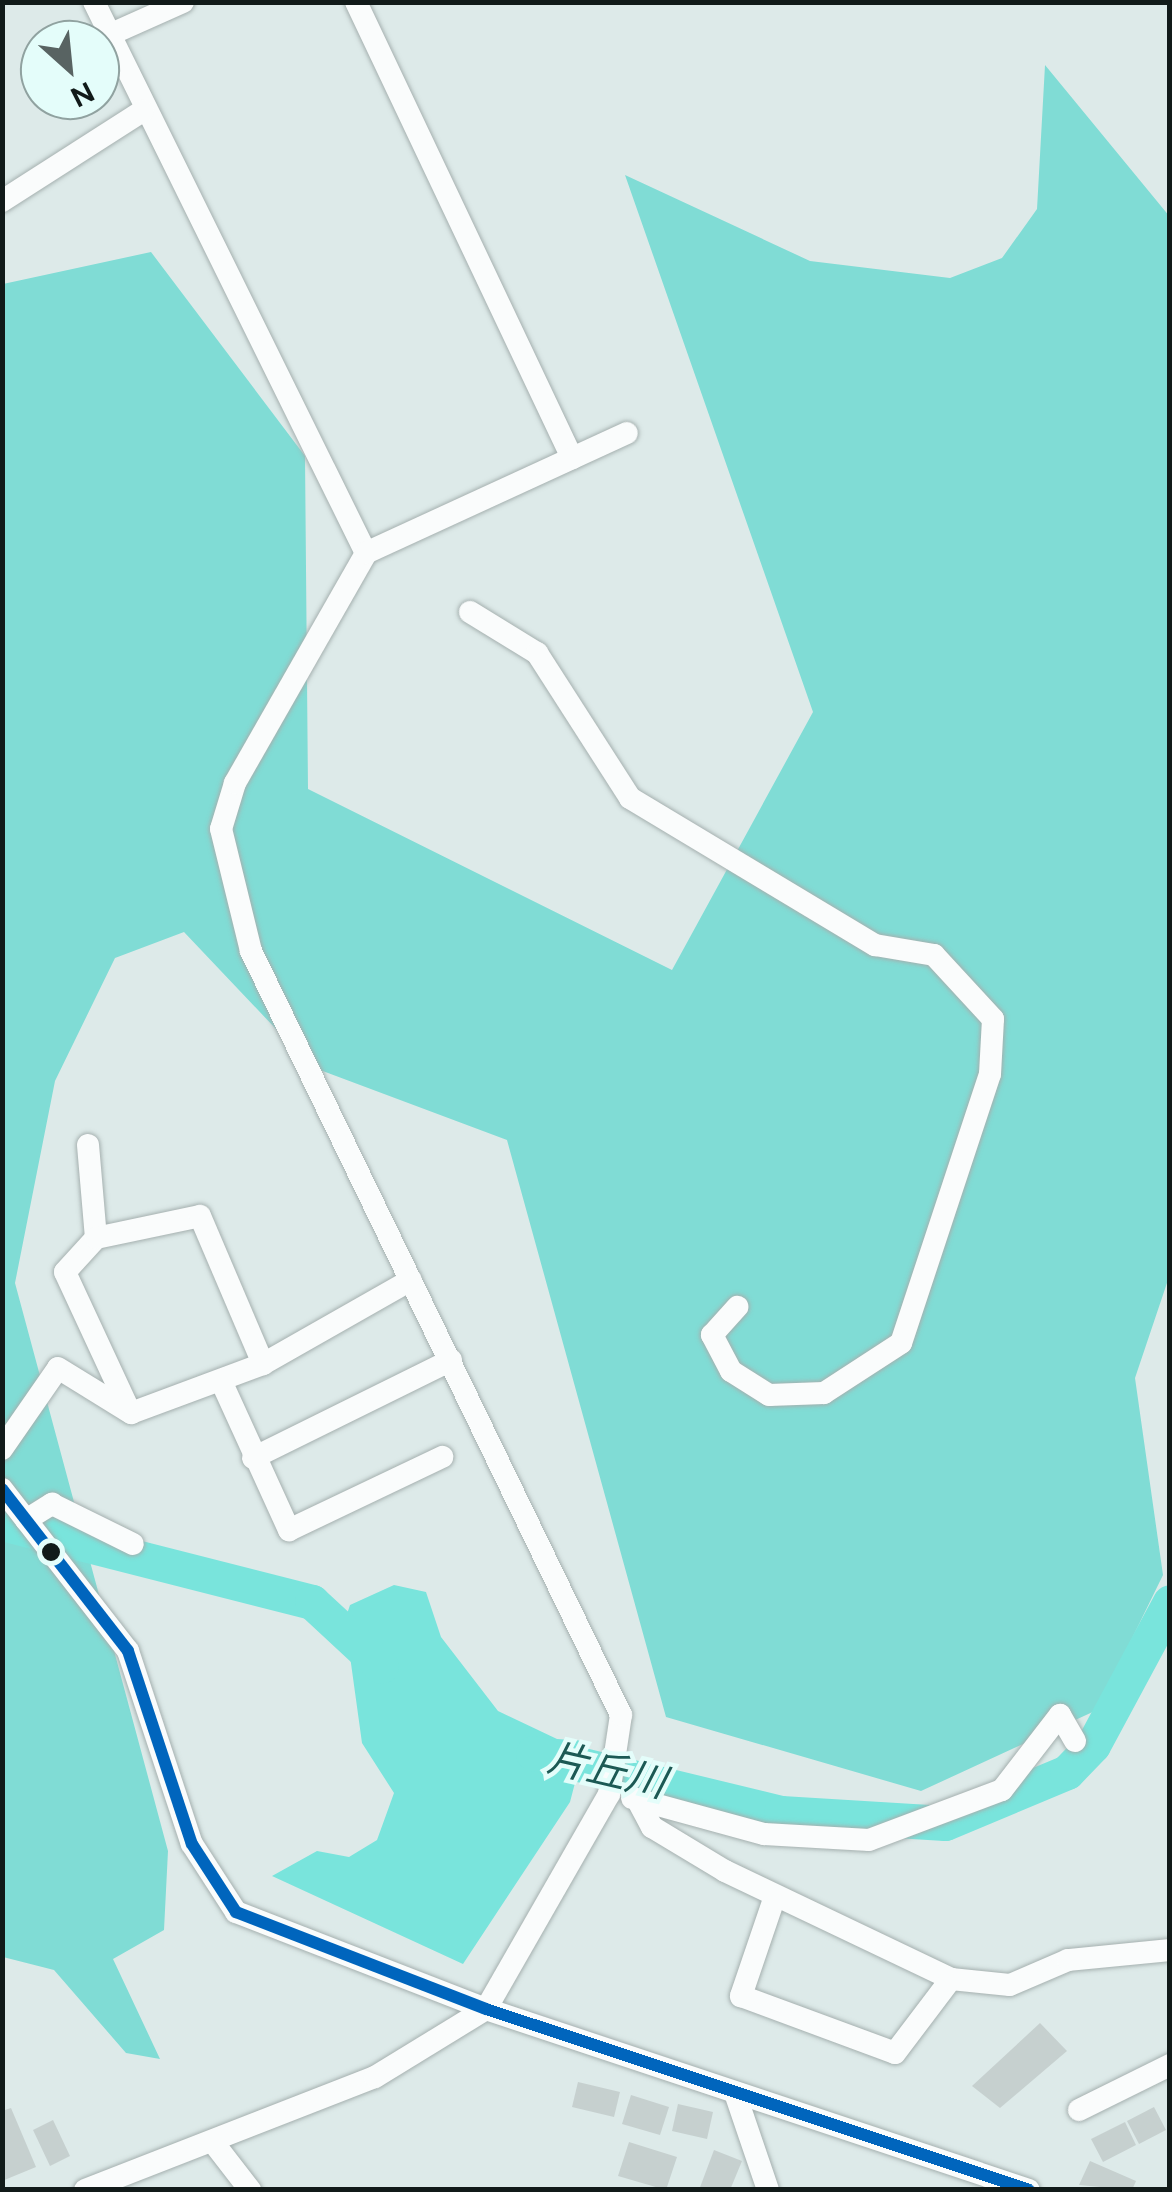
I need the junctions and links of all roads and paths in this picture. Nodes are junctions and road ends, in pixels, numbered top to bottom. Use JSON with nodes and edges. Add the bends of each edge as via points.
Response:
{"nodes":[{"id":1,"x":183,"y":2,"type":"edge"},
{"id":2,"x":356,"y":2,"type":"edge"},
{"id":3,"x":120,"y":30,"type":"edge"},
{"id":4,"x":120,"y":61,"type":"edge"},
{"id":5,"x":143,"y":111,"type":"junction"},
{"id":6,"x":2,"y":201,"type":"edge"},
{"id":7,"x":627,"y":433,"type":"dead end"},
{"id":8,"x":572,"y":458,"type":"junction"},
{"id":9,"x":366,"y":553,"type":"junction"},
{"id":10,"x":470,"y":612,"type":"dead end"},
{"id":11,"x":88,"y":1145,"type":"dead end"},
{"id":12,"x":96,"y":1238,"type":"junction"},
{"id":13,"x":411,"y":1280,"type":"junction"},
{"id":14,"x":737,"y":1307,"type":"dead end"},
{"id":15,"x":451,"y":1360,"type":"junction"},
{"id":16,"x":263,"y":1364,"type":"junction"},
{"id":17,"x":222,"y":1382,"type":"junction"},
{"id":18,"x":131,"y":1413,"type":"junction"},
{"id":19,"x":2,"y":1449,"type":"edge"},
{"id":20,"x":442,"y":1457,"type":"dead end"},
{"id":21,"x":254,"y":1458,"type":"junction"},
{"id":22,"x":2,"y":1489,"type":"edge"},
{"id":23,"x":26,"y":1520,"type":"junction"},
{"id":24,"x":133,"y":1544,"type":"dead end"},
{"id":25,"x":1075,"y":1742,"type":"dead end"},
{"id":26,"x":609,"y":1794,"type":"junction"},
{"id":27,"x":637,"y":1799,"type":"junction"},
{"id":28,"x":775,"y":1896,"type":"junction"},
{"id":29,"x":1170,"y":1950,"type":"edge"},
{"id":30,"x":951,"y":1979,"type":"junction"},
{"id":31,"x":486,"y":2009,"type":"junction"},
{"id":32,"x":1170,"y":2064,"type":"edge"},
{"id":33,"x":735,"y":2094,"type":"junction"},
{"id":34,"x":1080,"y":2110,"type":"dead end"},
{"id":35,"x":216,"y":2146,"type":"junction"},
{"id":36,"x":85,"y":2190,"type":"edge"},
{"id":37,"x":250,"y":2190,"type":"edge"},
{"id":38,"x":768,"y":2190,"type":"edge"},
{"id":39,"x":1029,"y":2190,"type":"edge"}],
"edges":[{"from":1,"to":3,"type":"street"},
{"from":2,"to":8,"type":"street"},
{"from":4,"to":5,"type":"street"},
{"from":5,"to":6,"type":"street"},
{"from":5,"to":9,"type":"street"},
{"from":7,"to":8,"type":"street"},
{"from":8,"to":9,"type":"street"},
{"from":9,"to":13,"type":"street","via":[[235,783],[221,830],[251,950]]},
{"from":10,"to":14,"type":"street","via":[[537,653],[630,798],[874,945],[934,955],[993,1019],[990,1074],[901,1342],[824,1394],[769,1395],[730,1371],[712,1336]]},
{"from":11,"to":12,"type":"street"},
{"from":12,"to":16,"type":"street","via":[[200,1216]]},
{"from":12,"to":18,"type":"street","via":[[64,1272]]},
{"from":13,"to":15,"type":"street"},
{"from":13,"to":16,"type":"street"},
{"from":15,"to":21,"type":"street"},
{"from":15,"to":26,"type":"street","via":[[621,1716]]},
{"from":16,"to":17,"type":"street"},
{"from":17,"to":18,"type":"street"},
{"from":17,"to":21,"type":"street"},
{"from":18,"to":19,"type":"street","via":[[58,1368]]},
{"from":20,"to":21,"type":"street","via":[[288,1530]]},
{"from":22,"to":23,"type":"street"},
{"from":23,"to":24,"type":"street","via":[[52,1504]]},
{"from":23,"to":31,"type":"street","via":[[128,1652],[192,1844],[236,1912]]},
{"from":25,"to":27,"type":"street","via":[[1060,1714],[1002,1790],[869,1840],[764,1834]]},
{"from":26,"to":27,"type":"street"},
{"from":26,"to":31,"type":"street"},
{"from":27,"to":28,"type":"street","via":[[652,1827]]},
{"from":28,"to":30,"type":"street"},
{"from":28,"to":30,"type":"street","via":[[741,1996],[895,2053]]},
{"from":29,"to":30,"type":"street","via":[[1068,1960],[1010,1985]]},
{"from":31,"to":33,"type":"street"},
{"from":31,"to":35,"type":"street","via":[[429,2050]]},
{"from":32,"to":34,"type":"street"},
{"from":33,"to":38,"type":"street"},
{"from":33,"to":39,"type":"street"},
{"from":35,"to":36,"type":"street"},
{"from":35,"to":37,"type":"street"}]}
